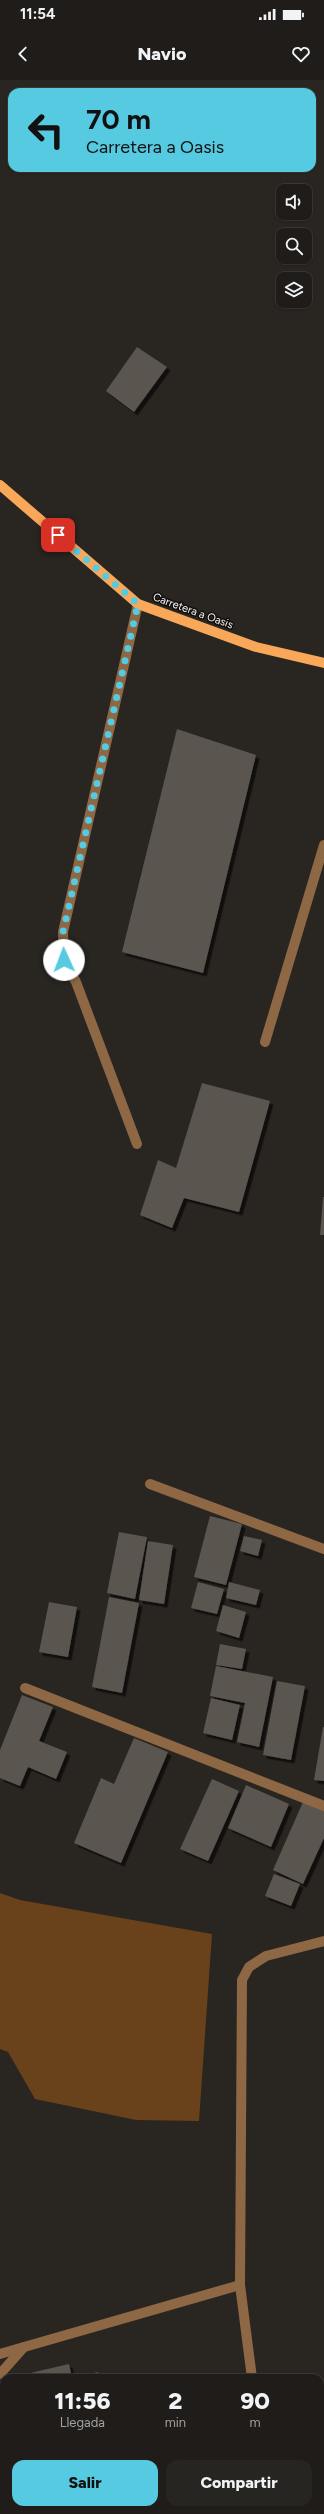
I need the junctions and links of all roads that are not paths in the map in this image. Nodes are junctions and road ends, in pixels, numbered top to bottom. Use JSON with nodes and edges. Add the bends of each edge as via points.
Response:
{"nodes":[{"id":1,"x":0,"y":485,"type":"edge"},
{"id":2,"x":138,"y":604,"type":"junction"},
{"id":3,"x":324,"y":663,"type":"edge"},
{"id":4,"x":324,"y":845,"type":"edge"},
{"id":5,"x":265,"y":1042,"type":"dead end"},
{"id":6,"x":137,"y":1144,"type":"dead end"},
{"id":7,"x":150,"y":1484,"type":"dead end"},
{"id":8,"x":324,"y":1550,"type":"edge"},
{"id":9,"x":25,"y":1688,"type":"dead end"},
{"id":10,"x":324,"y":1806,"type":"edge"},
{"id":11,"x":324,"y":1941,"type":"edge"},
{"id":12,"x":240,"y":2285,"type":"junction"},
{"id":13,"x":24,"y":2347,"type":"junction"},
{"id":14,"x":0,"y":2354,"type":"edge"},
{"id":15,"x":0,"y":2374,"type":"edge"},
{"id":16,"x":251,"y":2374,"type":"edge"}],
"edges":[{"from":1,"to":2,"type":"main road","name":"Carretera a Oasis"},
{"from":2,"to":3,"type":"main road","name":"Carretera a Oasis","via":[[256,647]]},
{"from":2,"to":6,"type":"street","via":[[63,932],[64,960],[76,982]]},
{"from":4,"to":5,"type":"street"},
{"from":7,"to":8,"type":"street"},
{"from":9,"to":10,"type":"street"},
{"from":11,"to":12,"type":"street","via":[[266,1956],[249,1967],[242,1980]]},
{"from":12,"to":13,"type":"street"},
{"from":12,"to":16,"type":"street"},
{"from":13,"to":14,"type":"street"},
{"from":13,"to":15,"type":"street"}]}
